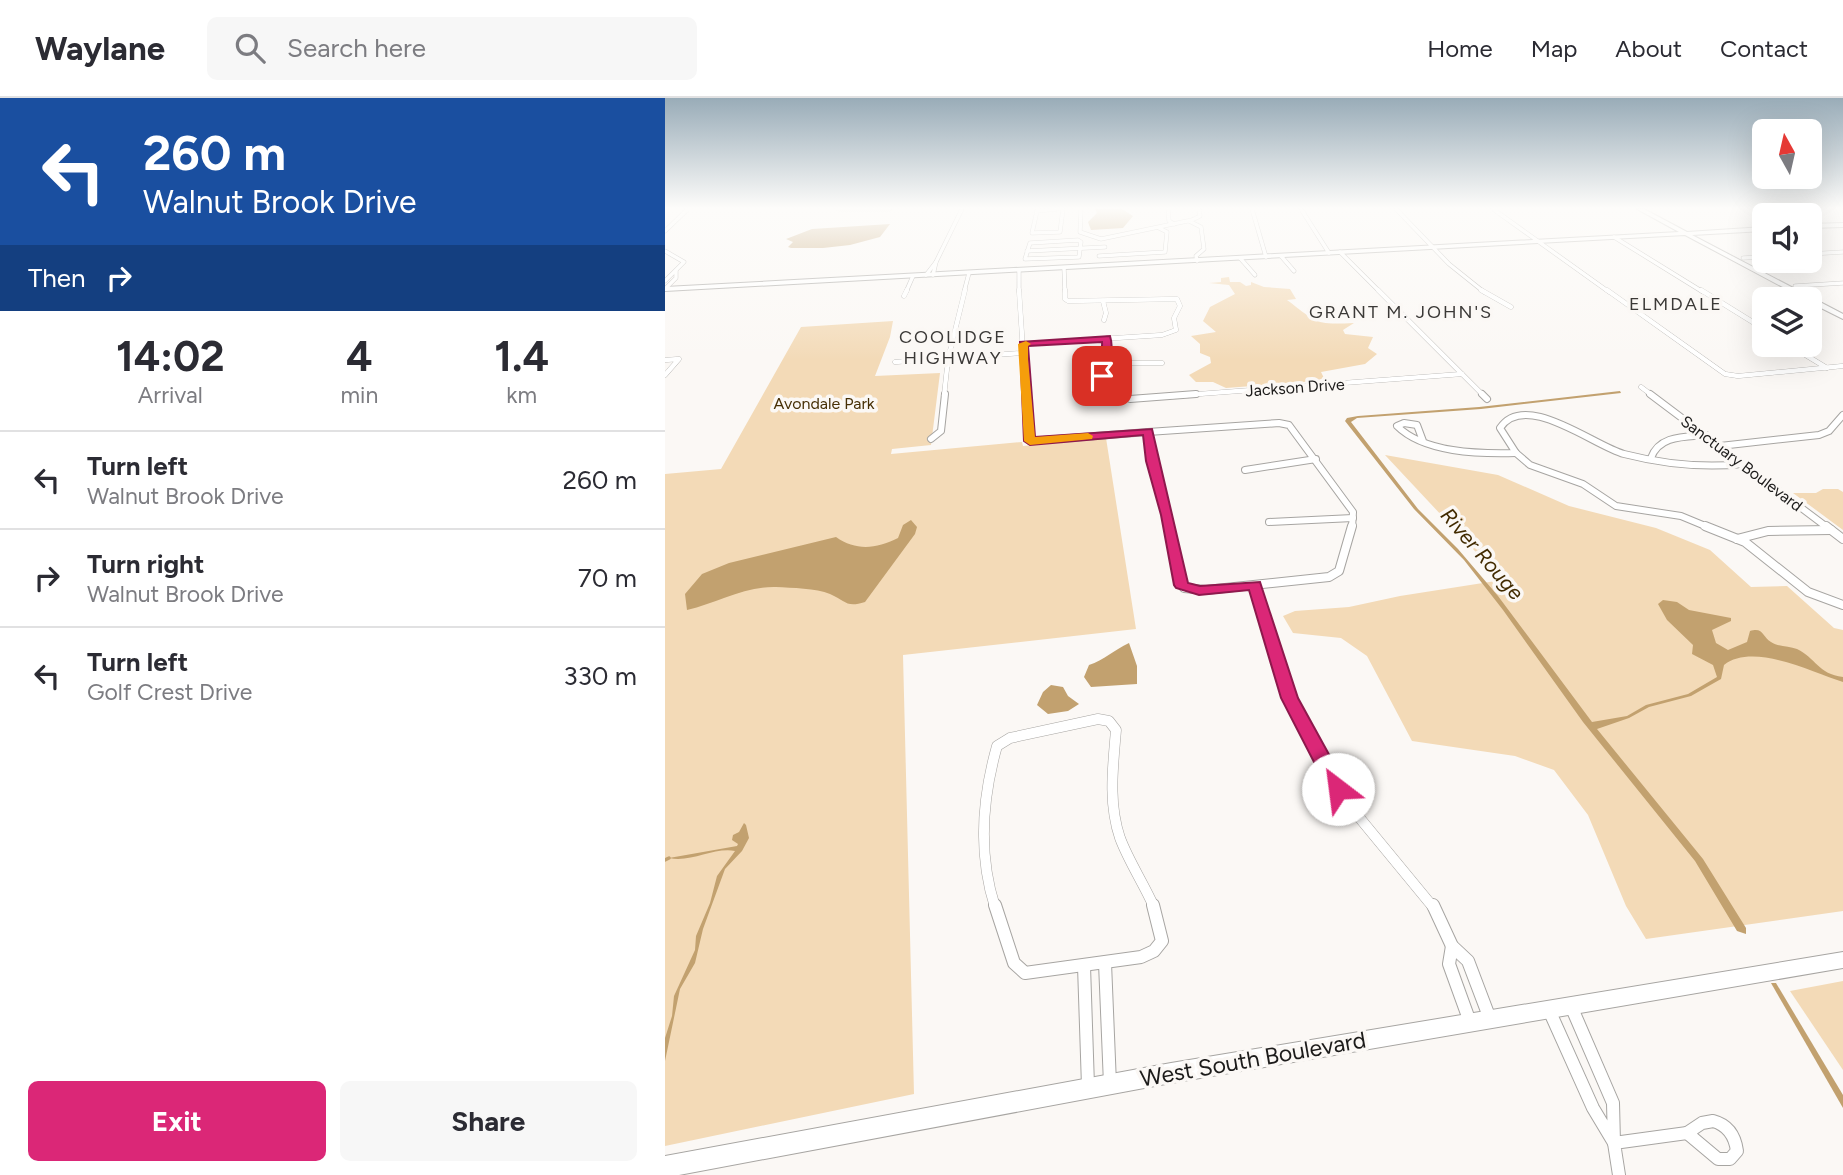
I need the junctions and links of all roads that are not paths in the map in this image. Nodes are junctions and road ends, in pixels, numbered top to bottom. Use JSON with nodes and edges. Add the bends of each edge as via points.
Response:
{"nodes":[{"id":1,"x":682,"y":259,"type":"edge"},
{"id":2,"x":937,"y":259,"type":"edge"},
{"id":3,"x":1100,"y":259,"type":"edge"},
{"id":4,"x":1104,"y":259,"type":"edge"},
{"id":5,"x":1222,"y":259,"type":"edge"},
{"id":6,"x":1241,"y":259,"type":"edge"},
{"id":7,"x":1284,"y":259,"type":"edge"},
{"id":8,"x":1346,"y":259,"type":"edge"},
{"id":9,"x":1447,"y":259,"type":"edge"},
{"id":10,"x":1563,"y":259,"type":"edge"},
{"id":11,"x":1650,"y":259,"type":"edge"},
{"id":12,"x":1735,"y":259,"type":"edge"},
{"id":13,"x":1197,"y":261,"type":"joint"},
{"id":14,"x":1102,"y":266,"type":"junction"},
{"id":15,"x":1064,"y":268,"type":"junction"},
{"id":16,"x":1751,"y":268,"type":"joint"},
{"id":17,"x":1019,"y":270,"type":"junction"},
{"id":18,"x":676,"y":271,"type":"junction"},
{"id":19,"x":1294,"y":271,"type":"dead end"},
{"id":20,"x":969,"y":273,"type":"junction"},
{"id":21,"x":1771,"y":273,"type":"edge"},
{"id":22,"x":929,"y":275,"type":"junction"},
{"id":23,"x":1255,"y":275,"type":"dead end"},
{"id":24,"x":913,"y":276,"type":"junction"},
{"id":25,"x":665,"y":281,"type":"edge"},
{"id":26,"x":1843,"y":283,"type":"edge"},
{"id":27,"x":1795,"y":286,"type":"junction"},
{"id":28,"x":665,"y":289,"type":"edge"},
{"id":29,"x":905,"y":296,"type":"dead end"},
{"id":30,"x":1103,"y":301,"type":"junction"},
{"id":31,"x":1511,"y":307,"type":"dead end"},
{"id":32,"x":1843,"y":311,"type":"edge"},
{"id":33,"x":1843,"y":317,"type":"edge"},
{"id":34,"x":1104,"y":320,"type":"dead end"},
{"id":35,"x":1752,"y":322,"type":"edge"},
{"id":36,"x":1107,"y":338,"type":"junction"},
{"id":37,"x":1023,"y":344,"type":"junction"},
{"id":38,"x":1023,"y":353,"type":"junction"},
{"id":39,"x":1809,"y":357,"type":"edge"},
{"id":40,"x":948,"y":359,"type":"junction"},
{"id":41,"x":665,"y":362,"type":"edge"},
{"id":42,"x":895,"y":362,"type":"dead end"},
{"id":43,"x":1104,"y":363,"type":"junction"},
{"id":44,"x":1162,"y":363,"type":"dead end"},
{"id":45,"x":1843,"y":366,"type":"edge"},
{"id":46,"x":1827,"y":368,"type":"junction"},
{"id":47,"x":1462,"y":374,"type":"junction"},
{"id":48,"x":665,"y":375,"type":"edge"},
{"id":49,"x":1641,"y":387,"type":"dead end"},
{"id":50,"x":1487,"y":399,"type":"dead end"},
{"id":51,"x":1842,"y":419,"type":"edge"},
{"id":52,"x":1148,"y":431,"type":"junction"},
{"id":53,"x":1706,"y":435,"type":"junction"},
{"id":54,"x":931,"y":439,"type":"dead end"},
{"id":55,"x":1423,"y":441,"type":"dead end"},
{"id":56,"x":1720,"y":446,"type":"junction"},
{"id":57,"x":1516,"y":453,"type":"junction"},
{"id":58,"x":1651,"y":458,"type":"junction"},
{"id":59,"x":1316,"y":459,"type":"junction"},
{"id":60,"x":1744,"y":464,"type":"junction"},
{"id":61,"x":1245,"y":470,"type":"dead end"},
{"id":62,"x":1353,"y":517,"type":"junction"},
{"id":63,"x":1269,"y":522,"type":"dead end"},
{"id":64,"x":1831,"y":530,"type":"junction"},
{"id":65,"x":1738,"y":539,"type":"junction"},
{"id":66,"x":1843,"y":539,"type":"edge"},
{"id":67,"x":1255,"y":585,"type":"junction"},
{"id":68,"x":1843,"y":605,"type":"edge"},
{"id":69,"x":1452,"y":946,"type":"junction"},
{"id":70,"x":1843,"y":960,"type":"edge"},
{"id":71,"x":1105,"y":963,"type":"junction"},
{"id":72,"x":1084,"y":967,"type":"junction"},
{"id":73,"x":1475,"y":981,"type":"junction"},
{"id":74,"x":1456,"y":984,"type":"junction"},
{"id":75,"x":1571,"y":1006,"type":"junction"},
{"id":76,"x":1549,"y":1010,"type":"junction"},
{"id":77,"x":1490,"y":1019,"type":"junction"},
{"id":78,"x":1470,"y":1022,"type":"junction"},
{"id":79,"x":1110,"y":1084,"type":"junction"},
{"id":80,"x":1088,"y":1088,"type":"junction"},
{"id":81,"x":1687,"y":1133,"type":"dead end"},
{"id":82,"x":1613,"y":1143,"type":"junction"},
{"id":83,"x":665,"y":1167,"type":"edge"},
{"id":84,"x":1619,"y":1175,"type":"edge"}],
"edges":[{"from":1,"to":18,"type":"street"},
{"from":2,"to":22,"type":"street"},
{"from":3,"to":14,"type":"street"},
{"from":4,"to":14,"type":"street"},
{"from":5,"to":13,"type":"main road"},
{"from":6,"to":23,"type":"street"},
{"from":7,"to":19,"type":"street"},
{"from":8,"to":47,"type":"street"},
{"from":9,"to":31,"type":"street","via":[[1495,300]]},
{"from":10,"to":46,"type":"street","via":[[1728,375]]},
{"from":11,"to":35,"type":"street"},
{"from":12,"to":16,"type":"main road"},
{"from":13,"to":14,"type":"main road"},
{"from":14,"to":15,"type":"main road"},
{"from":15,"to":17,"type":"main road"},
{"from":15,"to":30,"type":"street","via":[[1065,299]]},
{"from":16,"to":33,"type":"main road"},
{"from":17,"to":20,"type":"main road"},
{"from":17,"to":37,"type":"street"},
{"from":18,"to":25,"type":"street"},
{"from":18,"to":28,"type":"street","via":[[676,278]]},
{"from":20,"to":22,"type":"main road"},
{"from":20,"to":40,"type":"street"},
{"from":21,"to":27,"type":"main road"},
{"from":22,"to":24,"type":"main road"},
{"from":24,"to":28,"type":"main road"},
{"from":24,"to":29,"type":"street"},
{"from":26,"to":27,"type":"street"},
{"from":27,"to":32,"type":"main road"},
{"from":30,"to":34,"type":"street"},
{"from":30,"to":36,"type":"street","via":[[1176,298],[1180,306],[1174,332]]},
{"from":36,"to":37,"type":"street"},
{"from":36,"to":43,"type":"street"},
{"from":37,"to":38,"type":"street"},
{"from":38,"to":40,"type":"street"},
{"from":38,"to":52,"type":"street","via":[[1030,441]]},
{"from":39,"to":46,"type":"street"},
{"from":40,"to":42,"type":"street"},
{"from":40,"to":54,"type":"street","via":[[940,431]]},
{"from":41,"to":48,"type":"street","via":[[673,366]]},
{"from":43,"to":44,"type":"street"},
{"from":43,"to":47,"type":"street","name":"Jackson Drive","via":[[1101,374],[1105,382],[1127,398]]},
{"from":45,"to":46,"type":"street"},
{"from":47,"to":50,"type":"street"},
{"from":49,"to":53,"type":"street","name":"Sanctuary Boulevard"},
{"from":51,"to":56,"type":"street","via":[[1819,435]]},
{"from":52,"to":59,"type":"street","via":[[1286,424]]},
{"from":52,"to":67,"type":"street","via":[[1181,585],[1199,591]]},
{"from":53,"to":56,"type":"street","name":"Sanctuary Boulevard"},
{"from":53,"to":58,"type":"street","via":[[1660,443]]},
{"from":55,"to":57,"type":"street","via":[[1483,453]]},
{"from":56,"to":60,"type":"street","name":"Sanctuary Boulevard"},
{"from":57,"to":58,"type":"street","via":[[1501,425],[1512,417],[1534,415],[1563,422],[1611,450]]},
{"from":57,"to":65,"type":"street","via":[[1530,465],[1589,486],[1616,506],[1681,516]]},
{"from":58,"to":60,"type":"street","via":[[1703,467]]},
{"from":59,"to":61,"type":"street"},
{"from":59,"to":62,"type":"street"},
{"from":60,"to":64,"type":"street","name":"Sanctuary Boulevard"},
{"from":62,"to":63,"type":"street"},
{"from":62,"to":67,"type":"street","via":[[1336,575]]},
{"from":64,"to":65,"type":"street","via":[[1755,531]]},
{"from":64,"to":66,"type":"street","name":"Sanctuary Boulevard"},
{"from":65,"to":68,"type":"street","via":[[1808,592]]},
{"from":67,"to":69,"type":"street","via":[[1290,698],[1312,743],[1349,805],[1432,904]]},
{"from":69,"to":73,"type":"street","via":[[1468,961]]},
{"from":69,"to":74,"type":"street","via":[[1449,964]]},
{"from":70,"to":75,"type":"main road","name":"West South Boulevard"},
{"from":71,"to":72,"type":"street"},
{"from":71,"to":72,"type":"street","via":[[1149,955],[1163,937],[1114,813],[1110,776],[1117,730],[1109,721],[1098,719],[1001,742],[995,750],[984,808],[984,855],[990,887],[1014,963],[1031,974]]},
{"from":71,"to":79,"type":"street"},
{"from":72,"to":80,"type":"street"},
{"from":73,"to":74,"type":"street"},
{"from":73,"to":77,"type":"street"},
{"from":74,"to":78,"type":"street"},
{"from":75,"to":76,"type":"main road","name":"West South Boulevard"},
{"from":75,"to":82,"type":"street","via":[[1613,1103]]},
{"from":76,"to":77,"type":"main road","name":"West South Boulevard"},
{"from":76,"to":82,"type":"street"},
{"from":77,"to":78,"type":"main road","name":"West South Boulevard"},
{"from":78,"to":79,"type":"main road","name":"West South Boulevard"},
{"from":79,"to":80,"type":"main road","name":"West South Boulevard"},
{"from":80,"to":83,"type":"main road","name":"West South Boulevard"},
{"from":81,"to":82,"type":"street"},
{"from":82,"to":84,"type":"street"}]}
